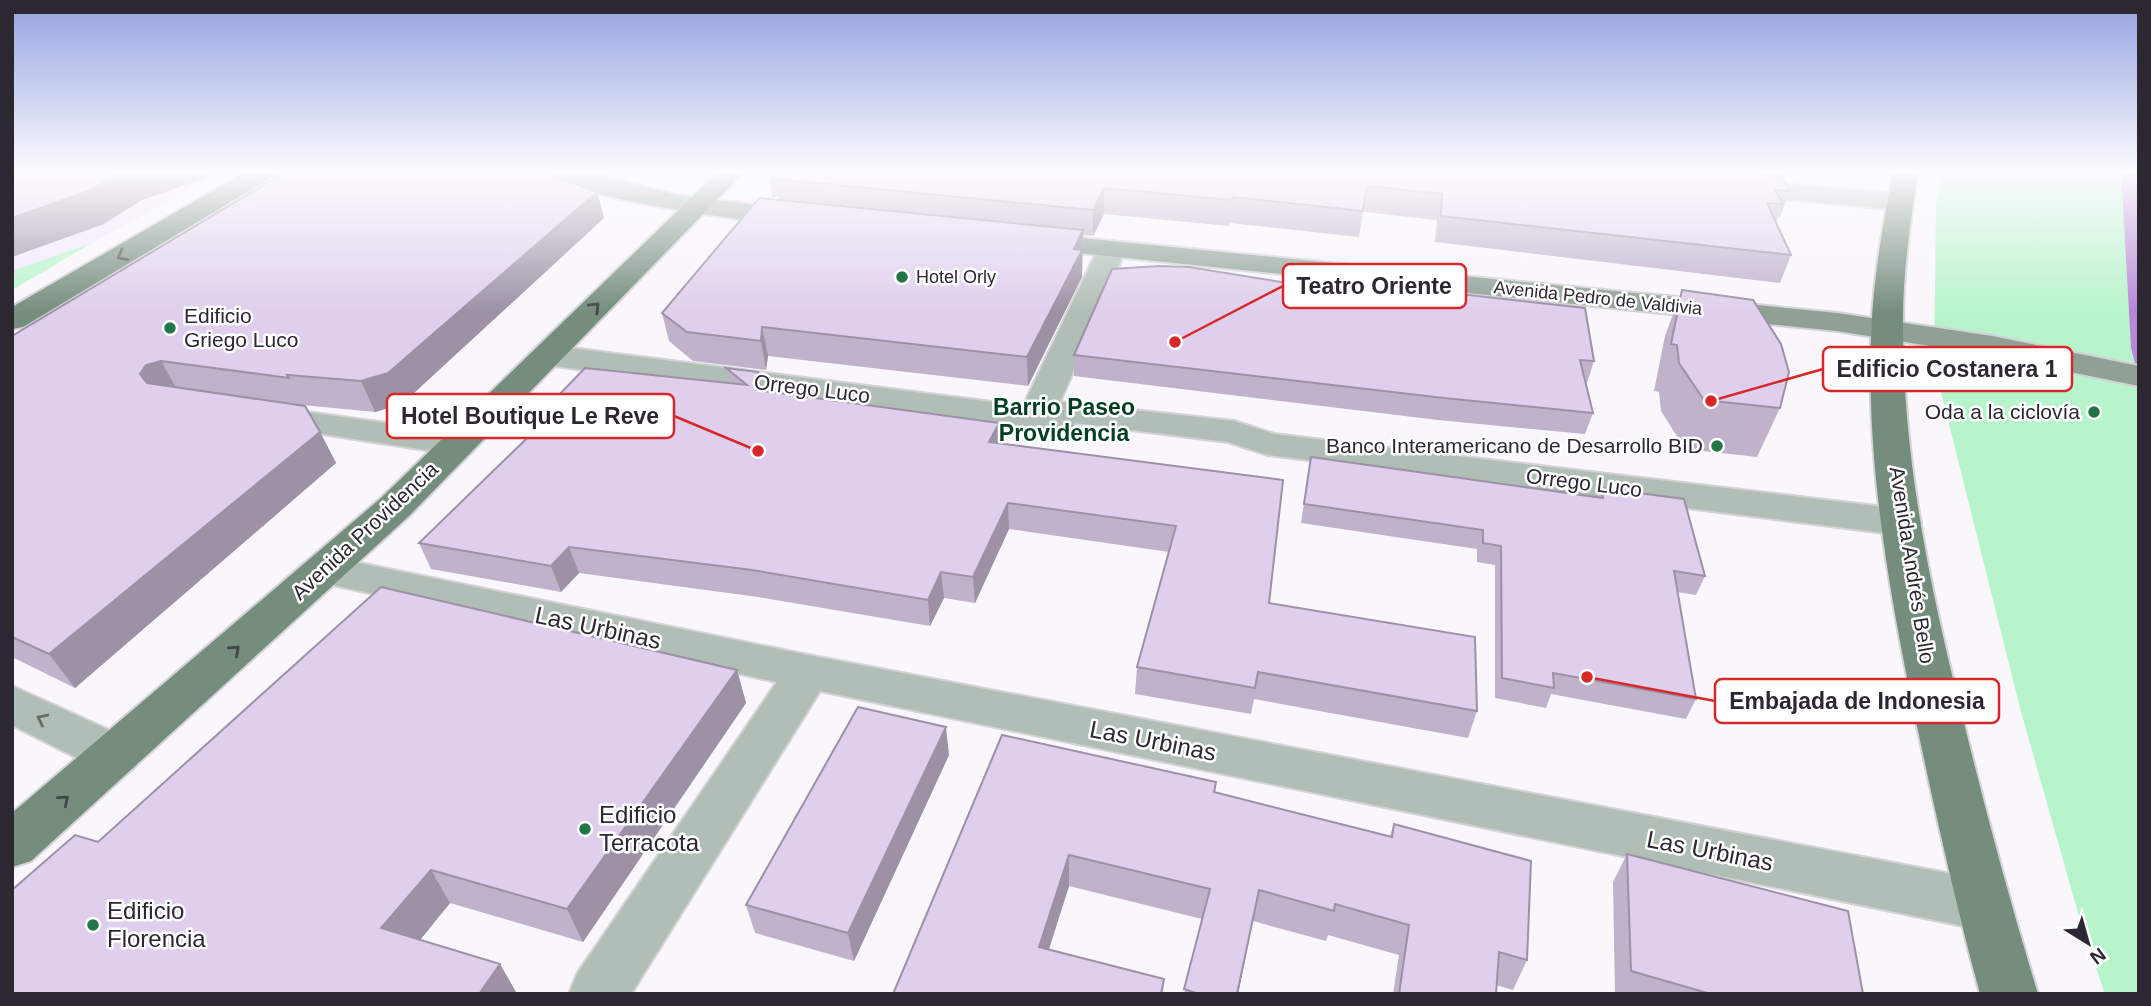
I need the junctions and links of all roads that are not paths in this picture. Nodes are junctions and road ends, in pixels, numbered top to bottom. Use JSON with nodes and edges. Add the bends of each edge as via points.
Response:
{"nodes":[{"id":1,"x":185,"y":218,"type":"edge"},
{"id":2,"x":685,"y":218,"type":"edge"},
{"id":3,"x":800,"y":218,"type":"edge"},
{"id":4,"x":1897,"y":218,"type":"edge"},
{"id":5,"x":829,"y":221,"type":"edge"},
{"id":6,"x":1004,"y":238,"type":"edge"},
{"id":7,"x":1112,"y":249,"type":"junction"},
{"id":8,"x":12,"y":320,"type":"edge"},
{"id":9,"x":1886,"y":329,"type":"junction"},
{"id":10,"x":547,"y":355,"type":"junction"},
{"id":11,"x":2132,"y":374,"type":"edge"},
{"id":12,"x":231,"y":411,"type":"edge"},
{"id":13,"x":1035,"y":418,"type":"junction"},
{"id":14,"x":458,"y":444,"type":"junction"},
{"id":15,"x":1901,"y":522,"type":"junction"},
{"id":16,"x":325,"y":570,"type":"junction"},
{"id":17,"x":808,"y":673,"type":"junction"},
{"id":18,"x":12,"y":704,"type":"edge"},
{"id":19,"x":116,"y":755,"type":"junction"},
{"id":20,"x":12,"y":845,"type":"edge"},
{"id":21,"x":1983,"y":905,"type":"junction"},
{"id":22,"x":598,"y":994,"type":"edge"},
{"id":23,"x":2008,"y":994,"type":"edge"}],
"edges":[{"from":1,"to":8,"type":"main road","one_way":true},
{"from":10,"to":2,"type":"main road","name":"Avenida Providencia","one_way":true},
{"from":3,"to":5,"type":"main road"},
{"from":4,"to":9,"type":"main road","name":"Avenida Andrés Bello"},
{"from":6,"to":7,"type":"main road","name":"Avenida Pedro de Valdivia"},
{"from":7,"to":9,"type":"main road","name":"Avenida Pedro de Valdivia"},
{"from":7,"to":13,"type":"street"},
{"from":9,"to":11,"type":"main road","name":"Avenida Pedro de Valdivia"},
{"from":9,"to":15,"type":"main road","name":"Avenida Andrés Bello"},
{"from":10,"to":13,"type":"street","name":"Orrego Luco"},
{"from":10,"to":14,"type":"main road","name":"Avenida Providencia"},
{"from":12,"to":14,"type":"street"},
{"from":13,"to":15,"type":"street","name":"Orrego Luco","via":[[1058,428],[1228,450],[1268,444]]},
{"from":14,"to":16,"type":"main road","name":"Avenida Providencia"},
{"from":15,"to":21,"type":"main road","name":"Avenida Andrés Bello","via":[[1934,701]]},
{"from":16,"to":17,"type":"street","name":"Las Urbinas"},
{"from":19,"to":16,"type":"main road","name":"Avenida Providencia","one_way":true},
{"from":17,"to":21,"type":"street","name":"Las Urbinas"},
{"from":17,"to":22,"type":"street"},
{"from":19,"to":18,"type":"street","one_way":true},
{"from":20,"to":19,"type":"main road","name":"Avenida Providencia","one_way":true},
{"from":21,"to":23,"type":"main road","name":"Avenida Andrés Bello"}]}
